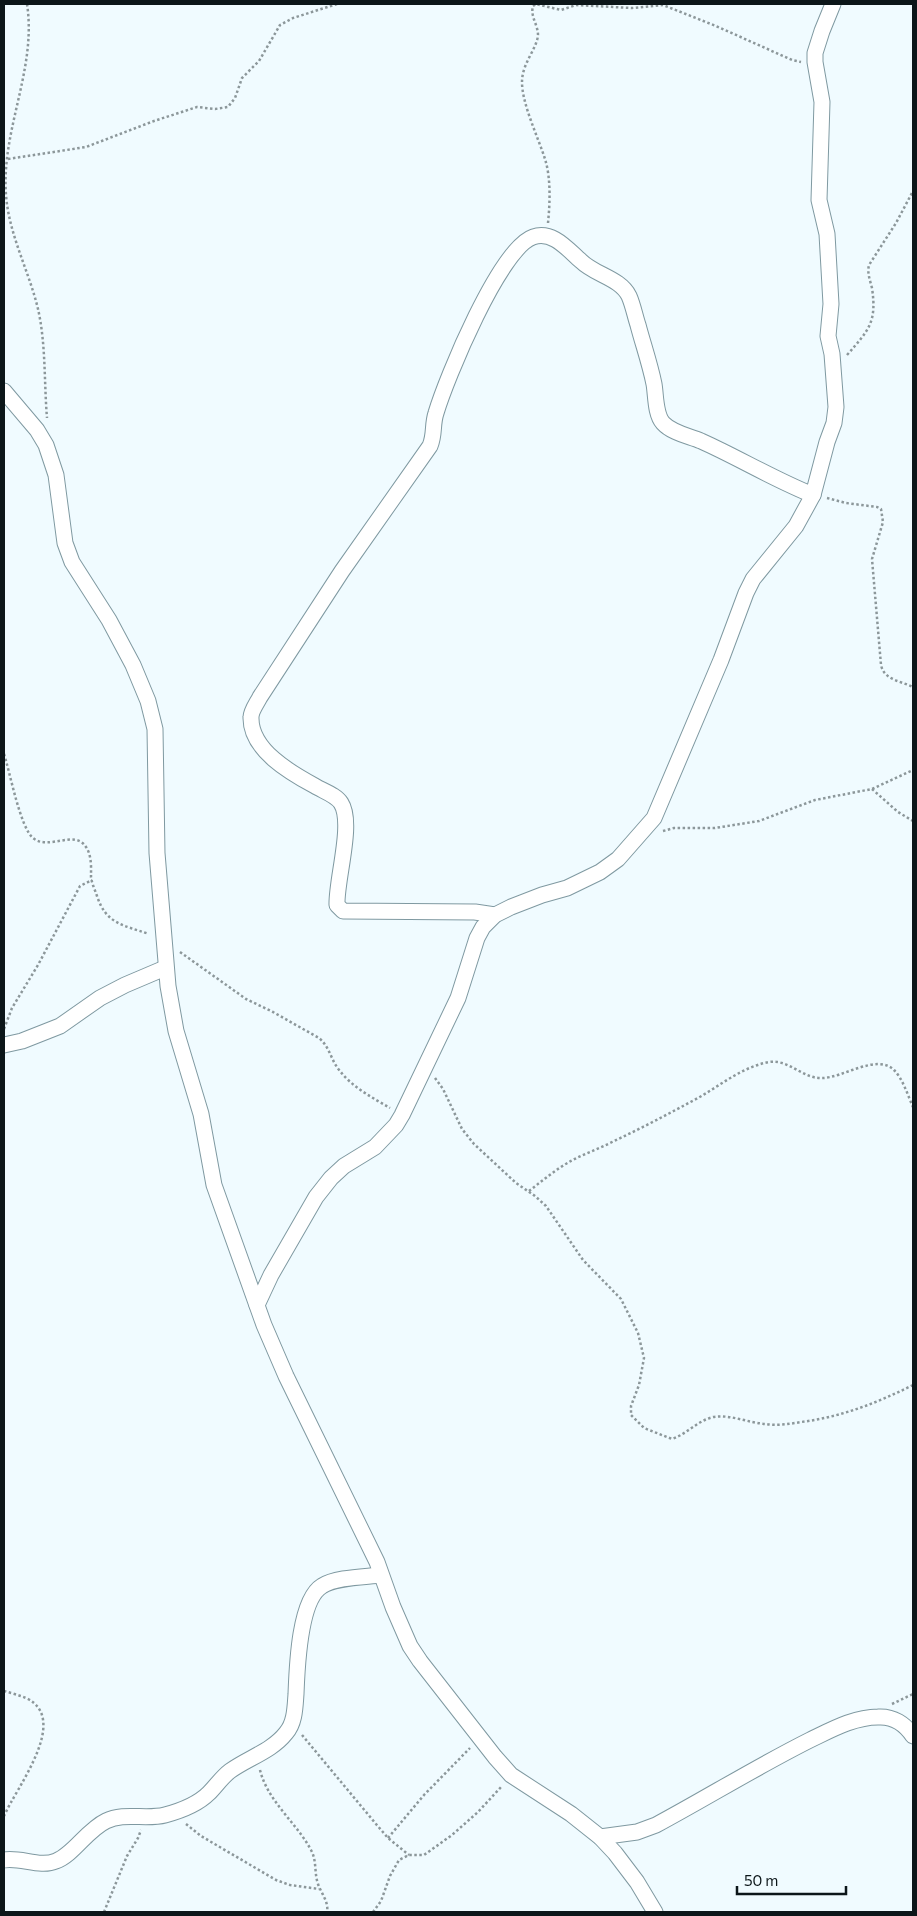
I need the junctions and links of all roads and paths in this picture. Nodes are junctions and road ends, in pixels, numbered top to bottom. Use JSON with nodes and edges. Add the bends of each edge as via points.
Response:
{"nodes":[{"id":1,"x":27,"y":4,"type":"edge"},
{"id":2,"x":337,"y":4,"type":"edge"},
{"id":3,"x":833,"y":4,"type":"edge"},
{"id":4,"x":815,"y":62,"type":"junction"},
{"id":5,"x":7,"y":159,"type":"junction"},
{"id":6,"x":913,"y":191,"type":"edge"},
{"id":7,"x":545,"y":236,"type":"junction"},
{"id":8,"x":834,"y":369,"type":"junction"},
{"id":9,"x":4,"y":391,"type":"edge"},
{"id":10,"x":47,"y":419,"type":"dead end"},
{"id":11,"x":813,"y":495,"type":"junction"},
{"id":12,"x":913,"y":687,"type":"edge"},
{"id":13,"x":4,"y":754,"type":"edge"},
{"id":14,"x":913,"y":770,"type":"edge"},
{"id":15,"x":872,"y":789,"type":"junction"},
{"id":16,"x":913,"y":821,"type":"edge"},
{"id":17,"x":638,"y":838,"type":"junction"},
{"id":18,"x":92,"y":880,"type":"junction"},
{"id":19,"x":495,"y":915,"type":"junction"},
{"id":20,"x":165,"y":940,"type":"junction"},
{"id":21,"x":165,"y":968,"type":"junction"},
{"id":22,"x":4,"y":1031,"type":"edge"},
{"id":23,"x":4,"y":1045,"type":"edge"},
{"id":24,"x":426,"y":1066,"type":"junction"},
{"id":25,"x":913,"y":1107,"type":"edge"},
{"id":26,"x":402,"y":1115,"type":"junction"},
{"id":27,"x":528,"y":1191,"type":"junction"},
{"id":28,"x":257,"y":1305,"type":"junction"},
{"id":29,"x":913,"y":1385,"type":"edge"},
{"id":30,"x":382,"y":1575,"type":"junction"},
{"id":31,"x":4,"y":1691,"type":"edge"},
{"id":32,"x":292,"y":1725,"type":"junction"},
{"id":33,"x":913,"y":1736,"type":"edge"},
{"id":34,"x":481,"y":1739,"type":"junction"},
{"id":35,"x":261,"y":1753,"type":"junction"},
{"id":36,"x":511,"y":1775,"type":"junction"},
{"id":37,"x":174,"y":1812,"type":"junction"},
{"id":38,"x":4,"y":1816,"type":"edge"},
{"id":39,"x":144,"y":1817,"type":"junction"},
{"id":40,"x":600,"y":1837,"type":"junction"},
{"id":41,"x":388,"y":1838,"type":"junction"},
{"id":42,"x":409,"y":1855,"type":"junction"},
{"id":43,"x":4,"y":1860,"type":"edge"},
{"id":44,"x":319,"y":1889,"type":"junction"},
{"id":45,"x":104,"y":1912,"type":"edge"},
{"id":46,"x":327,"y":1912,"type":"edge"},
{"id":47,"x":373,"y":1912,"type":"edge"},
{"id":48,"x":655,"y":1912,"type":"edge"}],
"edges":[{"from":1,"to":5,"type":"path","via":[[26,60]]},
{"from":2,"to":5,"type":"path","via":[[293,18],[280,26],[259,61],[242,78],[235,98],[228,106],[215,109],[197,107],[86,147]]},
{"from":3,"to":4,"type":"street","via":[[822,31]]},
{"from":4,"to":7,"type":"path","via":[[792,60],[663,5],[632,8],[576,5],[561,10],[536,4],[533,17],[538,36],[522,81],[546,160],[548,222]]},
{"from":4,"to":8,"type":"street","via":[[822,102],[819,200],[827,234],[831,304],[828,336]]},
{"from":5,"to":10,"type":"path","via":[[6,196],[11,225],[42,330]]},
{"from":6,"to":8,"type":"path","via":[[869,264],[874,307],[872,321]]},
{"from":7,"to":11,"type":"street","via":[[559,241],[591,270],[624,288],[644,345],[662,423]]},
{"from":7,"to":19,"type":"street","via":[[533,237],[522,244],[483,299],[435,415],[430,446],[342,571],[250,716],[252,731],[268,754],[287,770],[341,803],[346,821],[336,892],[337,905],[343,911]]},
{"from":8,"to":11,"type":"street","via":[[834,423]]},
{"from":9,"to":20,"type":"street","via":[[46,445],[56,475],[72,562],[125,650],[148,701],[155,729],[157,853]]},
{"from":11,"to":12,"type":"path","via":[[881,509],[883,522],[872,559],[880,665],[887,677]]},
{"from":11,"to":17,"type":"street","via":[[796,526],[746,593],[654,818]]},
{"from":13,"to":18,"type":"path","via":[[29,833],[42,842],[73,839],[83,844],[90,855]]},
{"from":14,"to":15,"type":"path"},
{"from":15,"to":16,"type":"path"},
{"from":15,"to":17,"type":"path","via":[[815,800],[759,821],[715,828],[674,828]]},
{"from":17,"to":19,"type":"street","via":[[600,872],[568,888]]},
{"from":18,"to":20,"type":"path","via":[[103,912],[118,924]]},
{"from":18,"to":22,"type":"path","via":[[80,886],[12,1008]]},
{"from":19,"to":24,"type":"street","via":[[482,927],[458,998]]},
{"from":20,"to":21,"type":"street"},
{"from":20,"to":26,"type":"path","via":[[246,999],[319,1038],[346,1078]]},
{"from":21,"to":23,"type":"street","via":[[100,998],[60,1026],[22,1042]]},
{"from":21,"to":28,"type":"street","via":[[176,1031],[201,1114],[214,1186]]},
{"from":24,"to":26,"type":"street"},
{"from":24,"to":27,"type":"path","via":[[474,1144]]},
{"from":25,"to":27,"type":"path","via":[[895,1070],[878,1063],[820,1079],[782,1062],[764,1063],[739,1073],[634,1132],[569,1162]]},
{"from":26,"to":28,"type":"street","via":[[375,1147],[344,1166],[316,1197]]},
{"from":27,"to":29,"type":"path","via":[[546,1206],[583,1260],[621,1299],[638,1334],[644,1358],[631,1415],[644,1428],[672,1439],[714,1417],[767,1425],[824,1419],[865,1408]]},
{"from":28,"to":30,"type":"street","via":[[286,1376]]},
{"from":30,"to":32,"type":"street","via":[[329,1583],[320,1587],[311,1601],[300,1639]]},
{"from":30,"to":34,"type":"street","via":[[410,1646]]},
{"from":31,"to":38,"type":"path","via":[[27,1698],[37,1706],[44,1720],[41,1744]]},
{"from":32,"to":35,"type":"street","via":[[278,1742]]},
{"from":32,"to":41,"type":"path"},
{"from":33,"to":40,"type":"street","via":[[902,1723],[892,1718],[857,1720],[790,1750],[656,1824],[637,1832]]},
{"from":34,"to":36,"type":"street"},
{"from":34,"to":41,"type":"path","via":[[424,1795]]},
{"from":35,"to":37,"type":"street","via":[[229,1772],[198,1802]]},
{"from":35,"to":44,"type":"path","via":[[262,1778],[268,1792],[312,1851]]},
{"from":36,"to":40,"type":"street"},
{"from":36,"to":42,"type":"path","via":[[452,1835],[424,1855]]},
{"from":37,"to":39,"type":"street"},
{"from":37,"to":44,"type":"path","via":[[195,1832],[276,1880],[290,1886]]},
{"from":39,"to":43,"type":"street","via":[[121,1816],[103,1822],[57,1861]]},
{"from":39,"to":45,"type":"path","via":[[138,1838]]},
{"from":40,"to":48,"type":"street","via":[[631,1874]]},
{"from":41,"to":42,"type":"path"},
{"from":42,"to":47,"type":"path","via":[[399,1860]]},
{"from":44,"to":46,"type":"path"}]}
